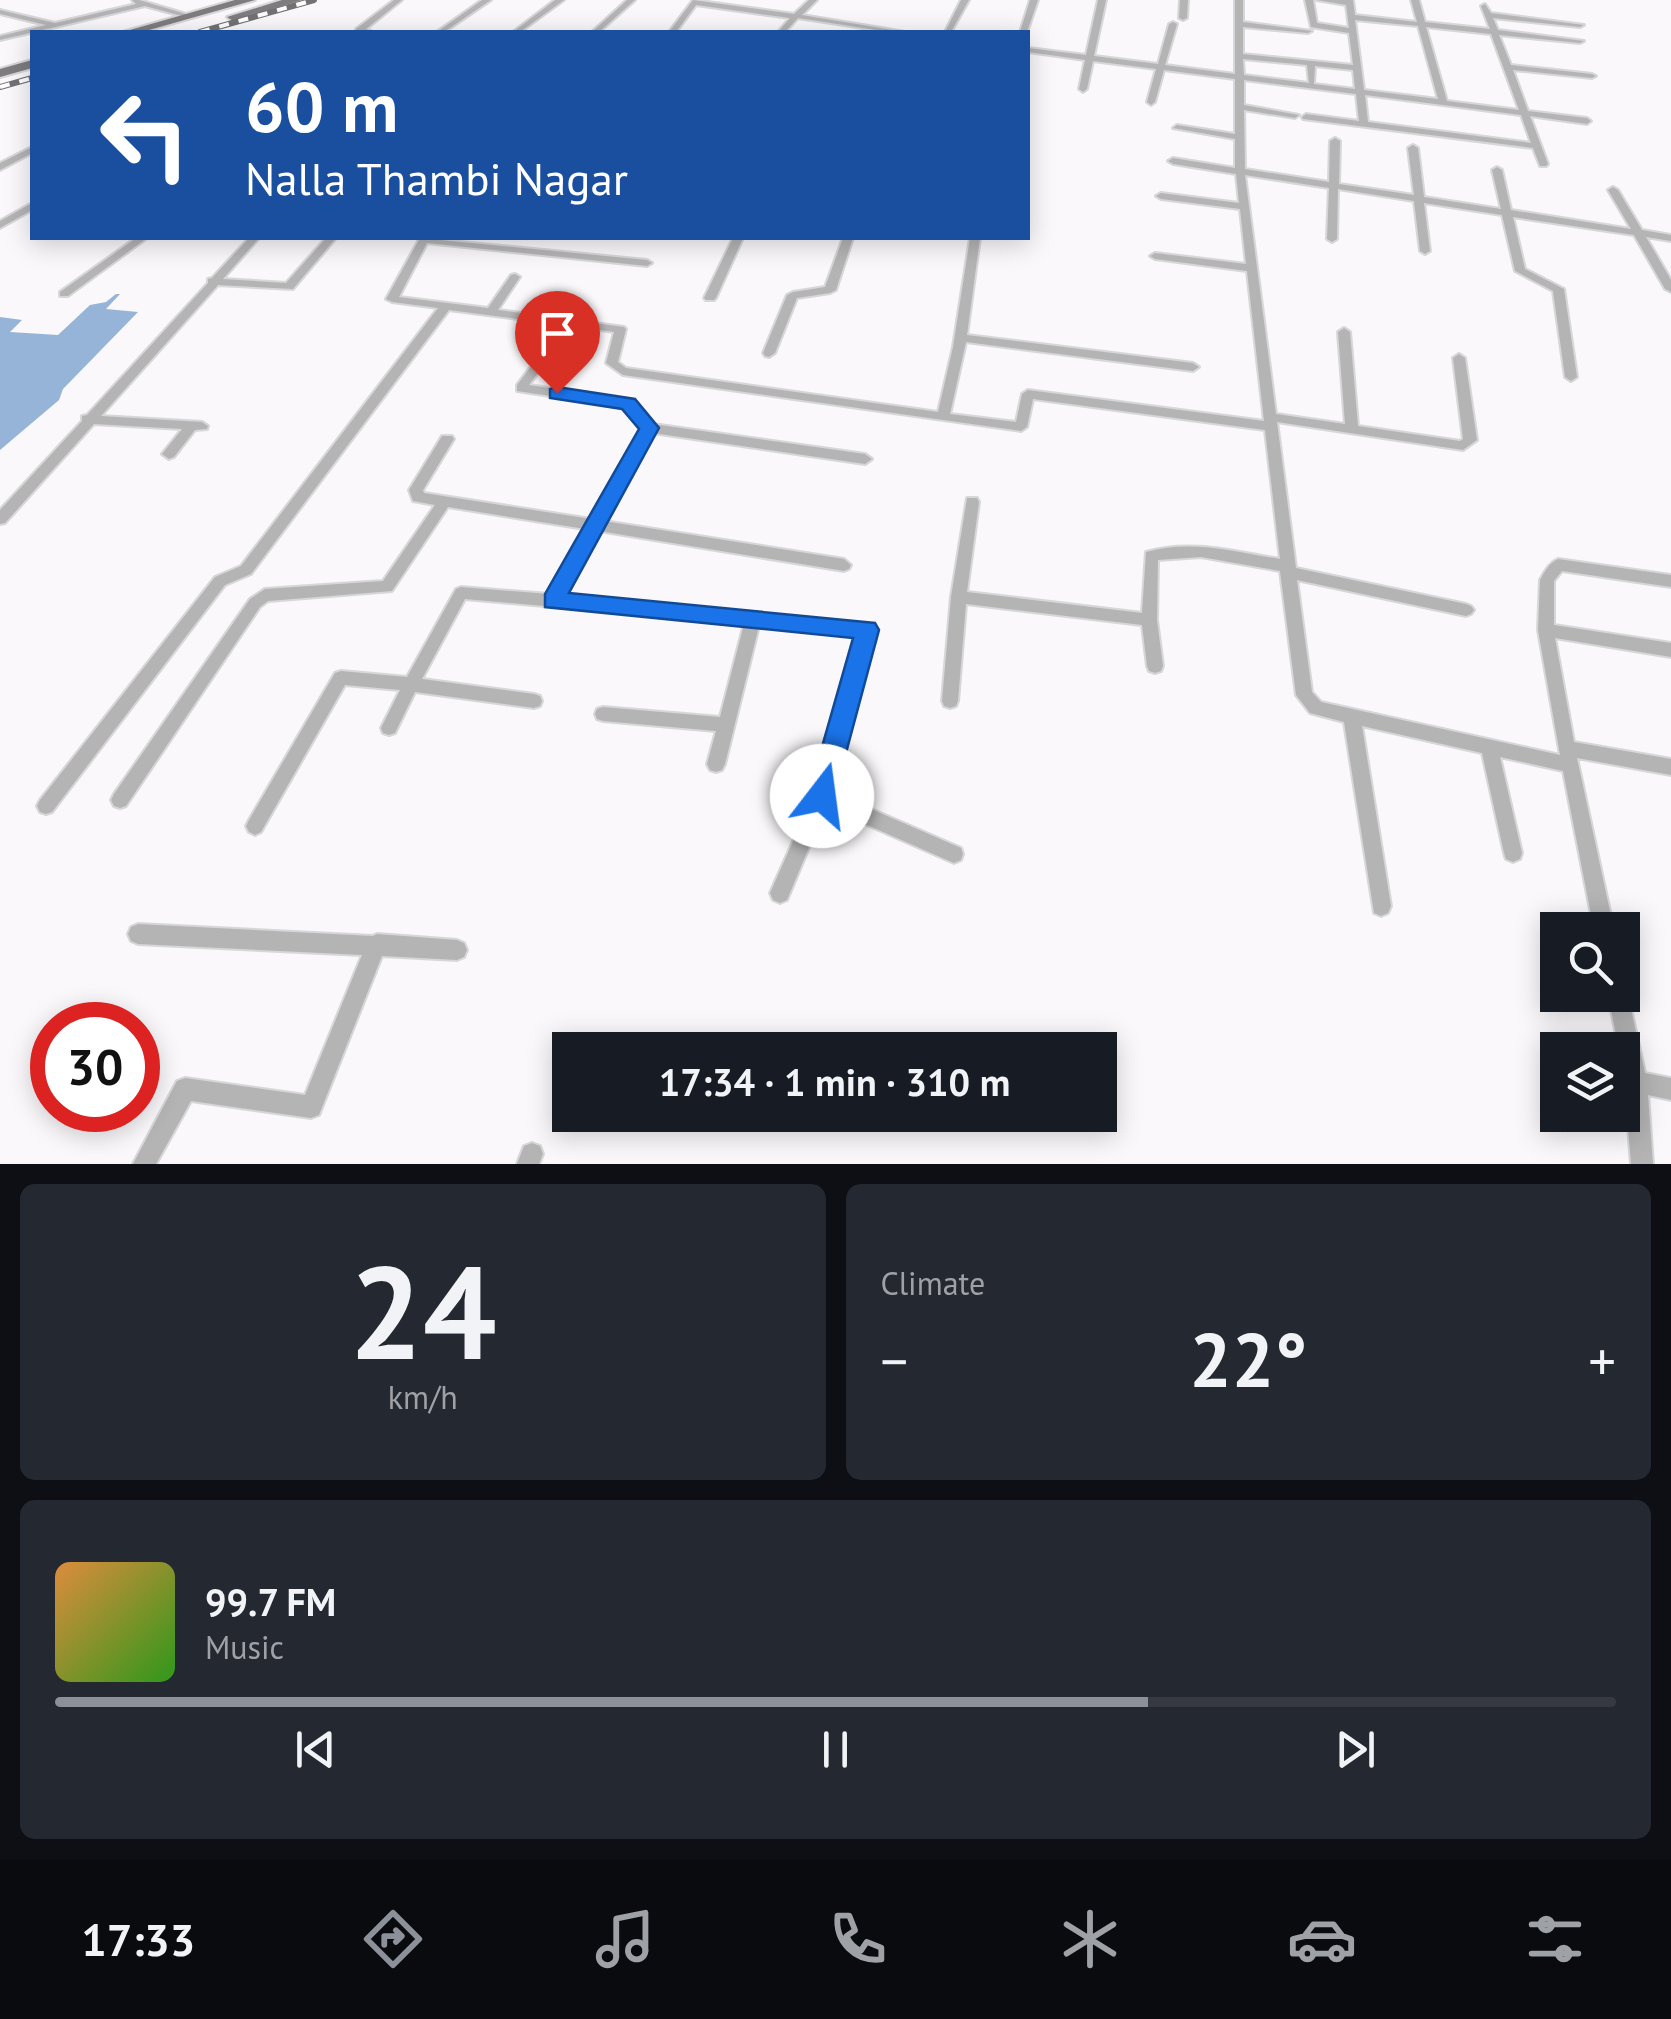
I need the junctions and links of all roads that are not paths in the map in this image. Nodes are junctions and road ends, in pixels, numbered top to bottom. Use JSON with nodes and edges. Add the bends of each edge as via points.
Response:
{"nodes":[{"id":1,"x":131,"y":0,"type":"edge"},
{"id":2,"x":249,"y":0,"type":"edge"},
{"id":3,"x":265,"y":0,"type":"edge"},
{"id":4,"x":296,"y":0,"type":"edge"},
{"id":5,"x":398,"y":0,"type":"edge"},
{"id":6,"x":487,"y":0,"type":"edge"},
{"id":7,"x":560,"y":0,"type":"edge"},
{"id":8,"x":631,"y":0,"type":"edge"},
{"id":9,"x":759,"y":0,"type":"edge"},
{"id":10,"x":813,"y":0,"type":"edge"},
{"id":11,"x":965,"y":0,"type":"edge"},
{"id":12,"x":1034,"y":0,"type":"edge"},
{"id":13,"x":1102,"y":0,"type":"edge"},
{"id":14,"x":1184,"y":0,"type":"edge"},
{"id":15,"x":1240,"y":0,"type":"edge"},
{"id":16,"x":1310,"y":0,"type":"edge"},
{"id":17,"x":1320,"y":0,"type":"edge"},
{"id":18,"x":1416,"y":0,"type":"edge"},
{"id":19,"x":695,"y":2,"type":"edge"},
{"id":20,"x":1349,"y":2,"type":"edge"},
{"id":21,"x":144,"y":4,"type":"junction"},
{"id":22,"x":749,"y":10,"type":"junction"},
{"id":23,"x":0,"y":12,"type":"edge"},
{"id":24,"x":189,"y":16,"type":"junction"},
{"id":25,"x":796,"y":16,"type":"junction"},
{"id":26,"x":1351,"y":17,"type":"junction"},
{"id":27,"x":1183,"y":18,"type":"dead end"},
{"id":28,"x":56,"y":24,"type":"junction"},
{"id":29,"x":1173,"y":24,"type":"dead end"},
{"id":30,"x":1240,"y":24,"type":"junction"},
{"id":31,"x":1420,"y":24,"type":"junction"},
{"id":32,"x":1580,"y":25,"type":"dead end"},
{"id":33,"x":30,"y":30,"type":"edge"},
{"id":34,"x":32,"y":30,"type":"edge"},
{"id":35,"x":136,"y":30,"type":"edge"},
{"id":36,"x":153,"y":30,"type":"edge"},
{"id":37,"x":184,"y":30,"type":"edge"},
{"id":38,"x":360,"y":30,"type":"edge"},
{"id":39,"x":443,"y":30,"type":"edge"},
{"id":40,"x":519,"y":30,"type":"edge"},
{"id":41,"x":596,"y":30,"type":"edge"},
{"id":42,"x":674,"y":30,"type":"edge"},
{"id":43,"x":783,"y":30,"type":"edge"},
{"id":44,"x":888,"y":30,"type":"edge"},
{"id":45,"x":949,"y":30,"type":"edge"},
{"id":46,"x":1024,"y":30,"type":"edge"},
{"id":47,"x":1308,"y":30,"type":"dead end"},
{"id":48,"x":1352,"y":30,"type":"junction"},
{"id":49,"x":1494,"y":32,"type":"junction"},
{"id":50,"x":0,"y":38,"type":"edge"},
{"id":51,"x":1580,"y":41,"type":"dead end"},
{"id":52,"x":1030,"y":50,"type":"edge"},
{"id":53,"x":1240,"y":56,"type":"junction"},
{"id":54,"x":1090,"y":58,"type":"junction"},
{"id":55,"x":1311,"y":63,"type":"junction"},
{"id":56,"x":30,"y":65,"type":"edge"},
{"id":57,"x":1506,"y":67,"type":"junction"},
{"id":58,"x":1164,"y":68,"type":"junction"},
{"id":59,"x":1355,"y":68,"type":"junction"},
{"id":60,"x":0,"y":73,"type":"edge"},
{"id":61,"x":1592,"y":76,"type":"dead end"},
{"id":62,"x":1241,"y":78,"type":"junction"},
{"id":63,"x":1312,"y":82,"type":"dead end"},
{"id":64,"x":1084,"y":89,"type":"dead end"},
{"id":65,"x":1359,"y":93,"type":"junction"},
{"id":66,"x":1150,"y":102,"type":"dead end"},
{"id":67,"x":1443,"y":103,"type":"junction"},
{"id":68,"x":1240,"y":107,"type":"junction"},
{"id":69,"x":1522,"y":113,"type":"junction"},
{"id":70,"x":1294,"y":114,"type":"dead end"},
{"id":71,"x":1306,"y":117,"type":"dead end"},
{"id":72,"x":1587,"y":121,"type":"dead end"},
{"id":73,"x":1364,"y":125,"type":"junction"},
{"id":74,"x":1178,"y":128,"type":"dead end"},
{"id":75,"x":1240,"y":137,"type":"junction"},
{"id":76,"x":1335,"y":141,"type":"dead end"},
{"id":77,"x":1536,"y":146,"type":"junction"},
{"id":78,"x":1413,"y":148,"type":"dead end"},
{"id":79,"x":30,"y":151,"type":"edge"},
{"id":80,"x":1173,"y":160,"type":"dead end"},
{"id":81,"x":1542,"y":164,"type":"dead end"},
{"id":82,"x":0,"y":167,"type":"edge"},
{"id":83,"x":1240,"y":170,"type":"junction"},
{"id":84,"x":1497,"y":170,"type":"dead end"},
{"id":85,"x":1334,"y":185,"type":"junction"},
{"id":86,"x":1613,"y":190,"type":"dead end"},
{"id":87,"x":1161,"y":196,"type":"dead end"},
{"id":88,"x":1420,"y":198,"type":"junction"},
{"id":89,"x":30,"y":207,"type":"edge"},
{"id":90,"x":1244,"y":207,"type":"junction"},
{"id":91,"x":1508,"y":212,"type":"junction"},
{"id":92,"x":0,"y":225,"type":"edge"},
{"id":93,"x":1639,"y":234,"type":"junction"},
{"id":94,"x":1671,"y":238,"type":"edge"},
{"id":95,"x":1332,"y":239,"type":"dead end"},
{"id":96,"x":139,"y":240,"type":"edge"},
{"id":97,"x":252,"y":240,"type":"edge"},
{"id":98,"x":330,"y":240,"type":"edge"},
{"id":99,"x":423,"y":240,"type":"edge"},
{"id":100,"x":433,"y":240,"type":"edge"},
{"id":101,"x":737,"y":240,"type":"edge"},
{"id":102,"x":847,"y":240,"type":"edge"},
{"id":103,"x":975,"y":240,"type":"edge"},
{"id":104,"x":1425,"y":252,"type":"dead end"},
{"id":105,"x":1155,"y":256,"type":"dead end"},
{"id":106,"x":647,"y":264,"type":"dead end"},
{"id":107,"x":1252,"y":268,"type":"junction"},
{"id":108,"x":514,"y":277,"type":"dead end"},
{"id":109,"x":212,"y":281,"type":"junction"},
{"id":110,"x":1671,"y":289,"type":"edge"},
{"id":111,"x":64,"y":294,"type":"dead end"},
{"id":112,"x":710,"y":298,"type":"dead end"},
{"id":113,"x":446,"y":307,"type":"junction"},
{"id":114,"x":490,"y":313,"type":"junction"},
{"id":115,"x":569,"y":323,"type":"junction"},
{"id":116,"x":1344,"y":332,"type":"dead end"},
{"id":117,"x":961,"y":338,"type":"junction"},
{"id":118,"x":769,"y":353,"type":"dead end"},
{"id":119,"x":1460,"y":358,"type":"dead end"},
{"id":120,"x":1193,"y":367,"type":"dead end"},
{"id":121,"x":1571,"y":377,"type":"dead end"},
{"id":122,"x":943,"y":417,"type":"junction"},
{"id":123,"x":87,"y":419,"type":"junction"},
{"id":124,"x":1270,"y":422,"type":"junction"},
{"id":125,"x":1352,"y":427,"type":"junction"},
{"id":126,"x":650,"y":428,"type":"junction"},
{"id":127,"x":447,"y":439,"type":"dead end"},
{"id":128,"x":169,"y":454,"type":"dead end"},
{"id":129,"x":864,"y":459,"type":"dead end"},
{"id":130,"x":444,"y":502,"type":"junction"},
{"id":131,"x":972,"y":502,"type":"dead end"},
{"id":132,"x":0,"y":519,"type":"edge"},
{"id":133,"x":592,"y":528,"type":"junction"},
{"id":134,"x":844,"y":566,"type":"dead end"},
{"id":135,"x":1287,"y":569,"type":"junction"},
{"id":136,"x":1671,"y":581,"type":"edge"},
{"id":137,"x":959,"y":596,"type":"junction"},
{"id":138,"x":553,"y":600,"type":"junction"},
{"id":139,"x":1466,"y":610,"type":"dead end"},
{"id":140,"x":1149,"y":620,"type":"junction"},
{"id":141,"x":752,"y":622,"type":"junction"},
{"id":142,"x":1546,"y":630,"type":"junction"},
{"id":143,"x":1671,"y":650,"type":"edge"},
{"id":144,"x":1155,"y":666,"type":"dead end"},
{"id":145,"x":411,"y":684,"type":"junction"},
{"id":146,"x":534,"y":700,"type":"dead end"},
{"id":147,"x":950,"y":701,"type":"dead end"},
{"id":148,"x":603,"y":714,"type":"dead end"},
{"id":149,"x":1352,"y":716,"type":"junction"},
{"id":150,"x":726,"y":725,"type":"junction"},
{"id":151,"x":389,"y":728,"type":"dead end"},
{"id":152,"x":1488,"y":746,"type":"junction"},
{"id":153,"x":1568,"y":756,"type":"junction"},
{"id":154,"x":716,"y":764,"type":"dead end"},
{"id":155,"x":1671,"y":767,"type":"edge"},
{"id":156,"x":822,"y":796,"type":"junction"},
{"id":157,"x":120,"y":800,"type":"dead end"},
{"id":158,"x":46,"y":806,"type":"dead end"},
{"id":159,"x":256,"y":826,"type":"dead end"},
{"id":160,"x":954,"y":854,"type":"dead end"},
{"id":161,"x":1513,"y":854,"type":"dead end"},
{"id":162,"x":780,"y":893,"type":"dead end"},
{"id":163,"x":1380,"y":906,"type":"dead end"},
{"id":164,"x":1600,"y":912,"type":"edge"},
{"id":165,"x":138,"y":934,"type":"dead end"},
{"id":166,"x":378,"y":944,"type":"junction"},
{"id":167,"x":457,"y":950,"type":"dead end"},
{"id":168,"x":1640,"y":1083,"type":"edge"},
{"id":169,"x":1671,"y":1089,"type":"edge"},
{"id":170,"x":1640,"y":1132,"type":"edge"},
{"id":171,"x":144,"y":1164,"type":"edge"},
{"id":172,"x":1642,"y":1164,"type":"edge"}],
"edges":[{"from":1,"to":21,"type":"street"},
{"from":2,"to":24,"type":"main road"},
{"from":3,"to":36,"type":"main road"},
{"from":4,"to":37,"type":"main road"},
{"from":5,"to":38,"type":"street"},
{"from":6,"to":39,"type":"street"},
{"from":7,"to":40,"type":"street"},
{"from":8,"to":41,"type":"street"},
{"from":9,"to":22,"type":"street"},
{"from":10,"to":25,"type":"street"},
{"from":11,"to":45,"type":"street"},
{"from":12,"to":46,"type":"street"},
{"from":13,"to":54,"type":"street"},
{"from":14,"to":27,"type":"street"},
{"from":15,"to":30,"type":"street"},
{"from":16,"to":48,"type":"street","via":[[1314,25]]},
{"from":17,"to":20,"type":"street"},
{"from":18,"to":31,"type":"street"},
{"from":19,"to":22,"type":"street"},
{"from":19,"to":42,"type":"street"},
{"from":20,"to":26,"type":"street"},
{"from":21,"to":24,"type":"street"},
{"from":21,"to":28,"type":"street"},
{"from":22,"to":25,"type":"street"},
{"from":23,"to":28,"type":"street"},
{"from":24,"to":35,"type":"main road"},
{"from":25,"to":43,"type":"street"},
{"from":25,"to":44,"type":"street"},
{"from":26,"to":31,"type":"street"},
{"from":26,"to":48,"type":"street"},
{"from":28,"to":34,"type":"street"},
{"from":29,"to":58,"type":"street"},
{"from":30,"to":47,"type":"street"},
{"from":30,"to":53,"type":"street"},
{"from":31,"to":49,"type":"street"},
{"from":31,"to":67,"type":"street"},
{"from":32,"to":49,"type":"street","via":[[1486,11]]},
{"from":33,"to":50,"type":"street"},
{"from":48,"to":59,"type":"street"},
{"from":49,"to":51,"type":"street"},
{"from":49,"to":57,"type":"street"},
{"from":52,"to":54,"type":"street"},
{"from":53,"to":55,"type":"street"},
{"from":53,"to":62,"type":"street"},
{"from":54,"to":58,"type":"street"},
{"from":54,"to":64,"type":"street"},
{"from":55,"to":59,"type":"street"},
{"from":55,"to":63,"type":"street"},
{"from":56,"to":60,"type":"main road"},
{"from":57,"to":61,"type":"street"},
{"from":57,"to":69,"type":"street"},
{"from":58,"to":62,"type":"street"},
{"from":58,"to":66,"type":"street"},
{"from":59,"to":65,"type":"street"},
{"from":62,"to":65,"type":"street"},
{"from":62,"to":68,"type":"street"},
{"from":65,"to":67,"type":"street"},
{"from":65,"to":73,"type":"street"},
{"from":67,"to":69,"type":"street"},
{"from":68,"to":70,"type":"street"},
{"from":68,"to":75,"type":"street"},
{"from":69,"to":72,"type":"street"},
{"from":69,"to":77,"type":"street"},
{"from":71,"to":73,"type":"street"},
{"from":73,"to":77,"type":"street"},
{"from":74,"to":75,"type":"street"},
{"from":75,"to":83,"type":"street"},
{"from":76,"to":85,"type":"street"},
{"from":77,"to":81,"type":"street"},
{"from":78,"to":88,"type":"street"},
{"from":79,"to":82,"type":"street"},
{"from":80,"to":83,"type":"street"},
{"from":83,"to":85,"type":"street"},
{"from":83,"to":90,"type":"street"},
{"from":84,"to":91,"type":"street"},
{"from":85,"to":88,"type":"street"},
{"from":85,"to":95,"type":"street"},
{"from":86,"to":93,"type":"street"},
{"from":87,"to":90,"type":"street"},
{"from":88,"to":91,"type":"street"},
{"from":88,"to":104,"type":"street"},
{"from":89,"to":92,"type":"street"},
{"from":90,"to":107,"type":"street"},
{"from":91,"to":93,"type":"street"},
{"from":91,"to":121,"type":"street","via":[[1520,271],[1558,289]]},
{"from":93,"to":94,"type":"street"},
{"from":93,"to":110,"type":"street"},
{"from":96,"to":111,"type":"street"},
{"from":97,"to":109,"type":"street"},
{"from":98,"to":109,"type":"street","via":[[289,287]]},
{"from":99,"to":113,"type":"street","via":[[392,298]]},
{"from":100,"to":106,"type":"street"},
{"from":101,"to":112,"type":"street"},
{"from":102,"to":118,"type":"street","via":[[830,290],[792,294]]},
{"from":103,"to":117,"type":"street"},
{"from":105,"to":107,"type":"street"},
{"from":107,"to":124,"type":"street"},
{"from":108,"to":114,"type":"street"},
{"from":109,"to":123,"type":"street"},
{"from":113,"to":114,"type":"street"},
{"from":113,"to":158,"type":"street","via":[[246,570],[220,581]]},
{"from":114,"to":115,"type":"street"},
{"from":115,"to":122,"type":"street","via":[[620,329],[612,363],[623,371]]},
{"from":115,"to":126,"type":"street","via":[[521,388],[628,404]]},
{"from":116,"to":125,"type":"street"},
{"from":117,"to":120,"type":"street"},
{"from":117,"to":122,"type":"street"},
{"from":119,"to":125,"type":"street","via":[[1470,440],[1463,446]]},
{"from":122,"to":124,"type":"street","via":[[1021,427],[1028,394]]},
{"from":123,"to":128,"type":"street","via":[[197,426]]},
{"from":123,"to":132,"type":"street"},
{"from":124,"to":125,"type":"street"},
{"from":124,"to":135,"type":"street"},
{"from":126,"to":129,"type":"street"},
{"from":126,"to":133,"type":"street"},
{"from":127,"to":130,"type":"street","via":[[416,494]]},
{"from":130,"to":133,"type":"street"},
{"from":130,"to":157,"type":"street","via":[[387,588],[255,602]]},
{"from":131,"to":137,"type":"street"},
{"from":133,"to":134,"type":"street"},
{"from":133,"to":138,"type":"street"},
{"from":135,"to":139,"type":"street"},
{"from":135,"to":140,"type":"street","via":[[1166,550],[1150,556]]},
{"from":135,"to":149,"type":"street","via":[[1304,695],[1316,708]]},
{"from":136,"to":142,"type":"street","via":[[1558,564],[1547,580]]},
{"from":137,"to":140,"type":"street"},
{"from":137,"to":147,"type":"street"},
{"from":138,"to":141,"type":"street"},
{"from":138,"to":145,"type":"street","via":[[461,593]]},
{"from":140,"to":144,"type":"street"},
{"from":141,"to":150,"type":"street"},
{"from":141,"to":156,"type":"street","via":[[867,630]]},
{"from":142,"to":143,"type":"street"},
{"from":142,"to":153,"type":"street"},
{"from":145,"to":146,"type":"street"},
{"from":145,"to":151,"type":"street"},
{"from":145,"to":159,"type":"street","via":[[340,678]]},
{"from":148,"to":150,"type":"street"},
{"from":149,"to":152,"type":"street"},
{"from":149,"to":163,"type":"street"},
{"from":150,"to":154,"type":"street"},
{"from":152,"to":153,"type":"street"},
{"from":152,"to":161,"type":"street"},
{"from":153,"to":155,"type":"street"},
{"from":153,"to":164,"type":"street"},
{"from":156,"to":160,"type":"street"},
{"from":156,"to":162,"type":"street"},
{"from":165,"to":166,"type":"street"},
{"from":166,"to":167,"type":"street"},
{"from":166,"to":171,"type":"street","via":[[311,1107],[186,1089]]},
{"from":168,"to":169,"type":"street"},
{"from":170,"to":172,"type":"street"}]}
